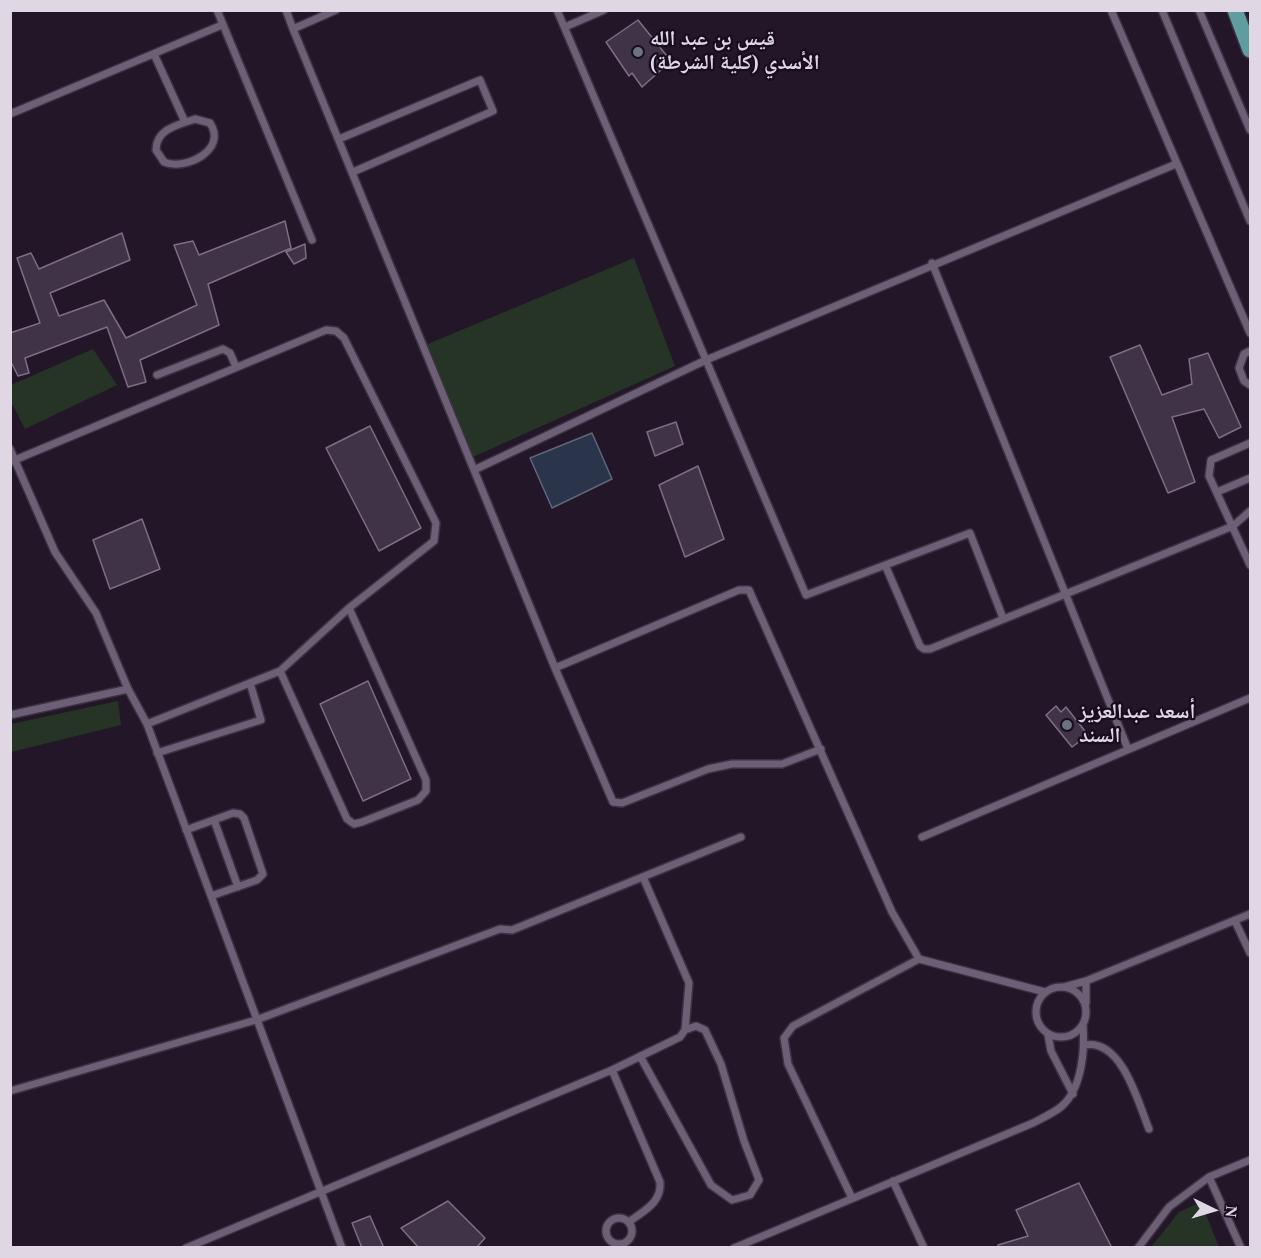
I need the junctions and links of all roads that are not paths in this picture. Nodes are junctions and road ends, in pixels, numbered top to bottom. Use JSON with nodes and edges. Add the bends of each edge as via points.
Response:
{"nodes":[{"id":1,"x":217,"y":10,"type":"edge"},
{"id":2,"x":286,"y":10,"type":"edge"},
{"id":3,"x":336,"y":10,"type":"edge"},
{"id":4,"x":558,"y":10,"type":"edge"},
{"id":5,"x":604,"y":10,"type":"edge"},
{"id":6,"x":1111,"y":10,"type":"edge"},
{"id":7,"x":1161,"y":10,"type":"edge"},
{"id":8,"x":1199,"y":10,"type":"edge"},
{"id":9,"x":1235,"y":10,"type":"edge"},
{"id":10,"x":222,"y":25,"type":"junction"},
{"id":11,"x":565,"y":27,"type":"junction"},
{"id":12,"x":294,"y":29,"type":"junction"},
{"id":13,"x":1251,"y":50,"type":"edge"},
{"id":14,"x":154,"y":54,"type":"junction"},
{"id":15,"x":10,"y":114,"type":"edge"},
{"id":16,"x":185,"y":122,"type":"junction"},
{"id":17,"x":1250,"y":127,"type":"edge"},
{"id":18,"x":339,"y":139,"type":"junction"},
{"id":19,"x":1176,"y":164,"type":"junction"},
{"id":20,"x":352,"y":172,"type":"junction"},
{"id":21,"x":1251,"y":221,"type":"edge"},
{"id":22,"x":312,"y":240,"type":"dead end"},
{"id":23,"x":932,"y":263,"type":"junction"},
{"id":24,"x":1251,"y":333,"type":"edge"},
{"id":25,"x":1251,"y":351,"type":"edge"},
{"id":26,"x":706,"y":360,"type":"junction"},
{"id":27,"x":236,"y":368,"type":"junction"},
{"id":28,"x":157,"y":375,"type":"dead end"},
{"id":29,"x":1251,"y":386,"type":"edge"},
{"id":30,"x":1251,"y":443,"type":"edge"},
{"id":31,"x":10,"y":449,"type":"edge"},
{"id":32,"x":13,"y":461,"type":"edge"},
{"id":33,"x":474,"y":470,"type":"junction"},
{"id":34,"x":1251,"y":478,"type":"edge"},
{"id":35,"x":1217,"y":492,"type":"junction"},
{"id":36,"x":1251,"y":511,"type":"edge"},
{"id":37,"x":1233,"y":526,"type":"junction"},
{"id":38,"x":1251,"y":565,"type":"edge"},
{"id":39,"x":886,"y":567,"type":"junction"},
{"id":40,"x":1065,"y":592,"type":"junction"},
{"id":41,"x":349,"y":608,"type":"junction"},
{"id":42,"x":1003,"y":618,"type":"junction"},
{"id":43,"x":555,"y":668,"type":"junction"},
{"id":44,"x":280,"y":671,"type":"junction"},
{"id":45,"x":250,"y":683,"type":"junction"},
{"id":46,"x":128,"y":688,"type":"junction"},
{"id":47,"x":1251,"y":698,"type":"edge"},
{"id":48,"x":10,"y":715,"type":"edge"},
{"id":49,"x":147,"y":724,"type":"junction"},
{"id":50,"x":821,"y":749,"type":"junction"},
{"id":51,"x":1128,"y":749,"type":"junction"},
{"id":52,"x":157,"y":753,"type":"junction"},
{"id":53,"x":214,"y":820,"type":"junction"},
{"id":54,"x":186,"y":830,"type":"junction"},
{"id":55,"x":741,"y":837,"type":"dead end"},
{"id":56,"x":922,"y":837,"type":"dead end"},
{"id":57,"x":643,"y":877,"type":"junction"},
{"id":58,"x":238,"y":887,"type":"junction"},
{"id":59,"x":211,"y":896,"type":"junction"},
{"id":60,"x":1251,"y":914,"type":"edge"},
{"id":61,"x":1235,"y":921,"type":"junction"},
{"id":62,"x":1251,"y":953,"type":"edge"},
{"id":63,"x":919,"y":959,"type":"junction"},
{"id":64,"x":1086,"y":981,"type":"junction"},
{"id":65,"x":1064,"y":987,"type":"junction"},
{"id":66,"x":1045,"y":992,"type":"junction"},
{"id":67,"x":1086,"y":1006,"type":"junction"},
{"id":68,"x":256,"y":1020,"type":"junction"},
{"id":69,"x":1083,"y":1025,"type":"junction"},
{"id":70,"x":685,"y":1030,"type":"junction"},
{"id":71,"x":1048,"y":1035,"type":"junction"},
{"id":72,"x":1085,"y":1045,"type":"junction"},
{"id":73,"x":640,"y":1056,"type":"junction"},
{"id":74,"x":612,"y":1070,"type":"junction"},
{"id":75,"x":10,"y":1091,"type":"edge"},
{"id":76,"x":1072,"y":1094,"type":"junction"},
{"id":77,"x":1149,"y":1129,"type":"dead end"},
{"id":78,"x":1251,"y":1160,"type":"edge"},
{"id":79,"x":1209,"y":1177,"type":"junction"},
{"id":80,"x":893,"y":1181,"type":"junction"},
{"id":81,"x":321,"y":1193,"type":"junction"},
{"id":82,"x":852,"y":1198,"type":"junction"},
{"id":83,"x":629,"y":1222,"type":"dead end"},
{"id":84,"x":205,"y":1244,"type":"edge"},
{"id":85,"x":186,"y":1248,"type":"edge"},
{"id":86,"x":342,"y":1248,"type":"edge"},
{"id":87,"x":734,"y":1248,"type":"edge"},
{"id":88,"x":924,"y":1248,"type":"edge"},
{"id":89,"x":1138,"y":1248,"type":"edge"},
{"id":90,"x":1241,"y":1248,"type":"edge"}],
"edges":[{"from":1,"to":10,"type":"lane"},
{"from":2,"to":12,"type":"lane"},
{"from":3,"to":12,"type":"lane"},
{"from":4,"to":11,"type":"lane"},
{"from":5,"to":11,"type":"lane"},
{"from":6,"to":19,"type":"lane"},
{"from":7,"to":21,"type":"lane"},
{"from":8,"to":17,"type":"lane"},
{"from":9,"to":13,"type":"main road"},
{"from":10,"to":14,"type":"lane"},
{"from":10,"to":22,"type":"lane"},
{"from":11,"to":26,"type":"lane"},
{"from":12,"to":18,"type":"lane"},
{"from":14,"to":15,"type":"lane"},
{"from":14,"to":16,"type":"lane"},
{"from":16,"to":16,"type":"lane","via":[[159,136],[156,150],[164,162],[177,165],[209,152],[214,145],[216,138],[210,123],[195,119]]},
{"from":18,"to":20,"type":"lane"},
{"from":18,"to":20,"type":"lane","via":[[480,80],[493,111]]},
{"from":19,"to":23,"type":"lane"},
{"from":19,"to":24,"type":"lane"},
{"from":20,"to":33,"type":"lane"},
{"from":23,"to":26,"type":"lane"},
{"from":23,"to":40,"type":"lane"},
{"from":25,"to":29,"type":"lane","via":[[1244,354],[1239,368],[1244,381]]},
{"from":26,"to":33,"type":"lane"},
{"from":26,"to":39,"type":"lane","via":[[806,595]]},
{"from":27,"to":28,"type":"lane","via":[[230,353],[223,349]]},
{"from":27,"to":32,"type":"lane"},
{"from":27,"to":41,"type":"lane","via":[[326,330],[336,331],[344,338],[436,523],[434,541]]},
{"from":30,"to":35,"type":"lane","via":[[1211,460],[1209,476]]},
{"from":31,"to":32,"type":"lane"},
{"from":32,"to":46,"type":"lane","via":[[55,552],[96,613]]},
{"from":33,"to":43,"type":"lane"},
{"from":34,"to":35,"type":"lane"},
{"from":35,"to":37,"type":"lane"},
{"from":36,"to":37,"type":"lane"},
{"from":37,"to":38,"type":"lane"},
{"from":37,"to":40,"type":"lane"},
{"from":39,"to":42,"type":"lane","via":[[924,649]]},
{"from":39,"to":42,"type":"lane","via":[[970,533]]},
{"from":40,"to":42,"type":"lane"},
{"from":40,"to":51,"type":"lane"},
{"from":41,"to":44,"type":"lane"},
{"from":41,"to":44,"type":"lane","via":[[426,780],[426,791],[418,800],[362,822],[354,824],[347,819]]},
{"from":43,"to":50,"type":"lane","via":[[613,802],[708,769],[732,764],[771,766]]},
{"from":43,"to":50,"type":"lane","via":[[739,590],[748,590]]},
{"from":44,"to":45,"type":"lane"},
{"from":45,"to":49,"type":"lane"},
{"from":45,"to":52,"type":"lane","via":[[261,720]]},
{"from":46,"to":48,"type":"lane"},
{"from":46,"to":49,"type":"lane"},
{"from":47,"to":51,"type":"lane"},
{"from":49,"to":52,"type":"lane"},
{"from":50,"to":63,"type":"lane","via":[[892,912]]},
{"from":51,"to":56,"type":"lane"},
{"from":52,"to":54,"type":"lane"},
{"from":53,"to":54,"type":"lane"},
{"from":53,"to":58,"type":"lane"},
{"from":53,"to":58,"type":"lane","via":[[236,813],[244,818],[263,874],[260,879]]},
{"from":54,"to":59,"type":"lane"},
{"from":55,"to":57,"type":"lane"},
{"from":57,"to":68,"type":"lane","via":[[512,930],[500,929]]},
{"from":57,"to":70,"type":"lane","via":[[689,983]]},
{"from":58,"to":59,"type":"lane"},
{"from":59,"to":68,"type":"lane"},
{"from":60,"to":61,"type":"lane"},
{"from":61,"to":62,"type":"lane"},
{"from":61,"to":64,"type":"lane"},
{"from":63,"to":66,"type":"lane"},
{"from":63,"to":82,"type":"lane","via":[[793,1026],[784,1038],[788,1064]]},
{"from":64,"to":65,"type":"lane"},
{"from":64,"to":67,"type":"lane"},
{"from":65,"to":66,"type":"lane"},
{"from":65,"to":67,"type":"lane","via":[[1074,990]]},
{"from":66,"to":71,"type":"lane","via":[[1035,1009],[1036,1019]]},
{"from":67,"to":69,"type":"lane"},
{"from":68,"to":75,"type":"lane"},
{"from":68,"to":81,"type":"lane"},
{"from":69,"to":71,"type":"lane","via":[[1067,1037]]},
{"from":69,"to":72,"type":"lane"},
{"from":70,"to":73,"type":"lane","via":[[680,1037]]},
{"from":70,"to":73,"type":"lane","via":[[696,1026],[705,1030],[721,1064],[759,1180],[750,1195],[732,1200],[711,1185]]},
{"from":71,"to":76,"type":"lane","via":[[1051,1051]]},
{"from":72,"to":76,"type":"lane"},
{"from":72,"to":77,"type":"lane","via":[[1096,1043],[1109,1050],[1126,1071]]},
{"from":73,"to":74,"type":"lane"},
{"from":74,"to":81,"type":"lane"},
{"from":74,"to":83,"type":"lane","via":[[660,1182],[655,1202]]},
{"from":76,"to":80,"type":"lane","via":[[1062,1107],[1033,1123]]},
{"from":78,"to":79,"type":"lane"},
{"from":79,"to":89,"type":"lane","via":[[1169,1207]]},
{"from":79,"to":90,"type":"lane"},
{"from":80,"to":82,"type":"lane"},
{"from":80,"to":88,"type":"lane"},
{"from":81,"to":84,"type":"lane"},
{"from":81,"to":86,"type":"lane"},
{"from":82,"to":87,"type":"lane"},
{"from":84,"to":85,"type":"lane"}]}
